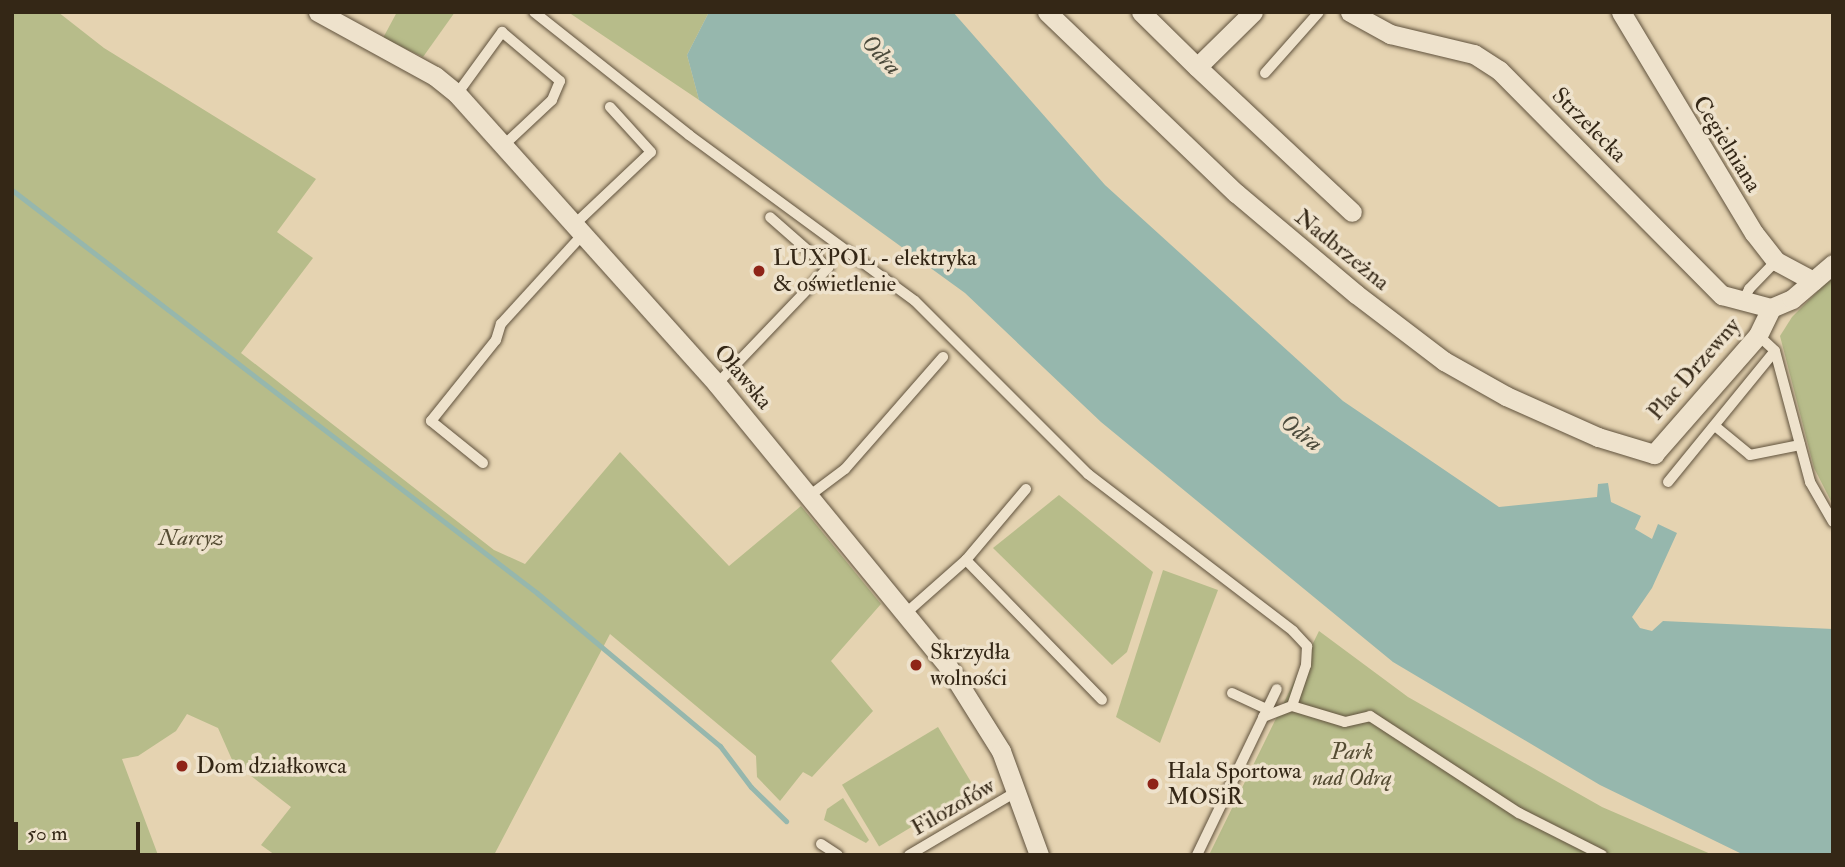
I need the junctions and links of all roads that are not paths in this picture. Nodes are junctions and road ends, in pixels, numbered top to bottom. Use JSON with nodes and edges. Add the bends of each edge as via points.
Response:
{"nodes":[{"id":1,"x":318,"y":12,"type":"edge"},
{"id":2,"x":534,"y":12,"type":"edge"},
{"id":3,"x":1047,"y":12,"type":"edge"},
{"id":4,"x":1141,"y":12,"type":"edge"},
{"id":5,"x":1252,"y":12,"type":"edge"},
{"id":6,"x":1319,"y":12,"type":"edge"},
{"id":7,"x":1350,"y":12,"type":"edge"},
{"id":8,"x":1621,"y":12,"type":"edge"},
{"id":9,"x":1198,"y":67,"type":"junction"},
{"id":10,"x":1265,"y":73,"type":"dead end"},
{"id":11,"x":457,"y":93,"type":"junction"},
{"id":12,"x":610,"y":107,"type":"dead end"},
{"id":13,"x":506,"y":143,"type":"junction"},
{"id":14,"x":1352,"y":212,"type":"dead end"},
{"id":15,"x":770,"y":217,"type":"dead end"},
{"id":16,"x":580,"y":228,"type":"junction"},
{"id":17,"x":1776,"y":261,"type":"junction"},
{"id":18,"x":1833,"y":264,"type":"edge"},
{"id":19,"x":1813,"y":281,"type":"junction"},
{"id":20,"x":1742,"y":303,"type":"junction"},
{"id":21,"x":1770,"y":308,"type":"junction"},
{"id":22,"x":1758,"y":335,"type":"junction"},
{"id":23,"x":1775,"y":351,"type":"junction"},
{"id":24,"x":943,"y":357,"type":"dead end"},
{"id":25,"x":717,"y":384,"type":"junction"},
{"id":26,"x":1715,"y":426,"type":"junction"},
{"id":27,"x":1800,"y":445,"type":"junction"},
{"id":28,"x":1654,"y":454,"type":"joint"},
{"id":29,"x":483,"y":463,"type":"dead end"},
{"id":30,"x":1668,"y":482,"type":"dead end"},
{"id":31,"x":1026,"y":489,"type":"dead end"},
{"id":32,"x":809,"y":496,"type":"junction"},
{"id":33,"x":1833,"y":522,"type":"edge"},
{"id":34,"x":966,"y":560,"type":"junction"},
{"id":35,"x":906,"y":613,"type":"junction"},
{"id":36,"x":1278,"y":689,"type":"dead end"},
{"id":37,"x":1232,"y":692,"type":"dead end"},
{"id":38,"x":1102,"y":700,"type":"dead end"},
{"id":39,"x":1292,"y":706,"type":"junction"},
{"id":40,"x":1265,"y":713,"type":"junction"},
{"id":41,"x":1016,"y":792,"type":"junction"},
{"id":42,"x":821,"y":844,"type":"dead end"},
{"id":43,"x":838,"y":855,"type":"edge"},
{"id":44,"x":909,"y":855,"type":"edge"},
{"id":45,"x":1039,"y":855,"type":"edge"},
{"id":46,"x":1197,"y":855,"type":"edge"},
{"id":47,"x":1602,"y":855,"type":"edge"}],
"edges":[{"from":1,"to":11,"type":"street","name":"Oławska","via":[[435,76]]},
{"from":2,"to":39,"type":"lane","via":[[689,135],[915,301],[1088,474],[1293,631],[1307,646]]},
{"from":3,"to":28,"type":"street","name":"Nadbrzeżna","via":[[1236,193],[1444,360],[1539,411],[1598,437]]},
{"from":4,"to":9,"type":"street"},
{"from":5,"to":9,"type":"street"},
{"from":6,"to":10,"type":"lane"},
{"from":7,"to":20,"type":"street","name":"Strzelecka","via":[[1390,34],[1474,54],[1499,70],[1722,295]]},
{"from":8,"to":17,"type":"street","name":"Cegielniana","via":[[1746,221]]},
{"from":9,"to":14,"type":"street"},
{"from":11,"to":13,"type":"street","name":"Oławska"},
{"from":11,"to":13,"type":"lane","via":[[502,32],[560,81],[552,100]]},
{"from":12,"to":16,"type":"lane","via":[[651,152]]},
{"from":13,"to":16,"type":"street","name":"Oławska"},
{"from":15,"to":25,"type":"lane","via":[[828,268]]},
{"from":16,"to":25,"type":"street","name":"Oławska"},
{"from":16,"to":29,"type":"lane","via":[[500,324],[496,340],[431,421]]},
{"from":17,"to":19,"type":"street","name":"Cegielniana"},
{"from":17,"to":20,"type":"lane"},
{"from":18,"to":19,"type":"street","name":"Plac Drzewny"},
{"from":19,"to":21,"type":"street","name":"Plac Drzewny","via":[[1792,299]]},
{"from":20,"to":21,"type":"street","name":"Strzelecka"},
{"from":21,"to":22,"type":"street","name":"Plac Drzewny"},
{"from":22,"to":23,"type":"lane"},
{"from":22,"to":28,"type":"street","name":"Plac Drzewny"},
{"from":23,"to":26,"type":"lane"},
{"from":23,"to":27,"type":"lane"},
{"from":24,"to":32,"type":"lane","via":[[845,469]]},
{"from":25,"to":32,"type":"street","name":"Oławska"},
{"from":26,"to":27,"type":"lane","via":[[1750,455]]},
{"from":26,"to":30,"type":"lane"},
{"from":27,"to":33,"type":"lane","via":[[1810,482]]},
{"from":31,"to":34,"type":"lane"},
{"from":32,"to":35,"type":"street","name":"Oławska"},
{"from":34,"to":35,"type":"lane"},
{"from":34,"to":38,"type":"lane"},
{"from":35,"to":41,"type":"street","name":"Oławska","via":[[980,714]]},
{"from":36,"to":40,"type":"lane"},
{"from":37,"to":40,"type":"lane"},
{"from":39,"to":40,"type":"lane"},
{"from":39,"to":47,"type":"lane","via":[[1345,722],[1370,716],[1519,813]]},
{"from":40,"to":46,"type":"lane"},
{"from":41,"to":44,"type":"lane","name":"Filozofów"},
{"from":41,"to":45,"type":"street","name":"Oławska"},
{"from":42,"to":43,"type":"lane"}]}
